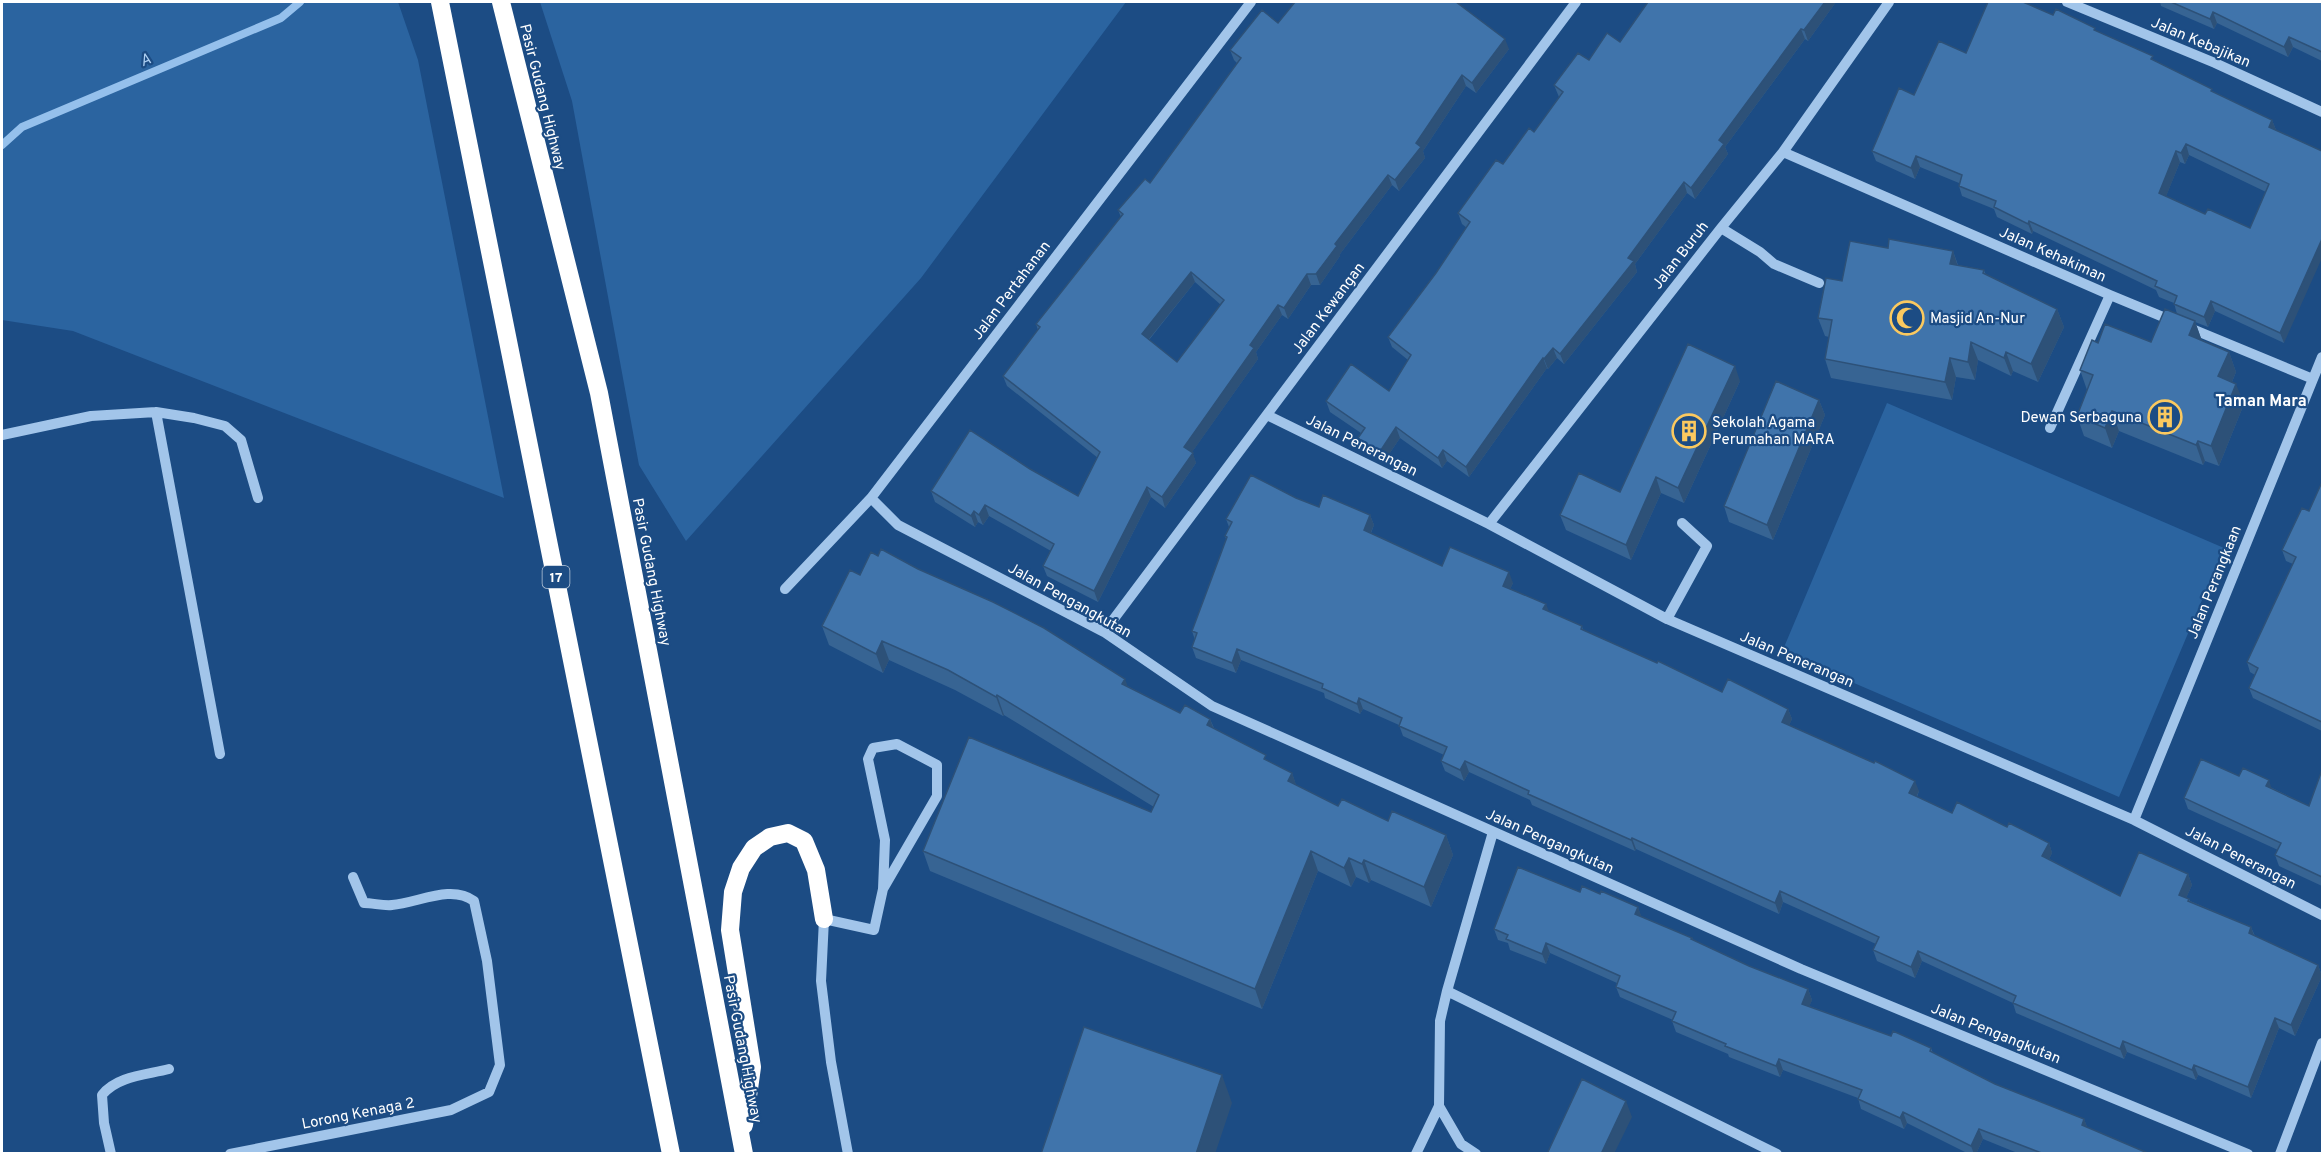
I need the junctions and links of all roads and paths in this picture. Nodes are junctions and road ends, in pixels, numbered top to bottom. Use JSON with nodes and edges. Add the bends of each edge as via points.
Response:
{"nodes":[{"id":1,"x":440,"y":2,"type":"edge"},
{"id":2,"x":501,"y":2,"type":"edge"},
{"id":3,"x":1251,"y":2,"type":"edge"},
{"id":4,"x":1576,"y":2,"type":"edge"},
{"id":5,"x":1889,"y":2,"type":"edge"},
{"id":6,"x":2067,"y":2,"type":"edge"},
{"id":7,"x":2322,"y":112,"type":"edge"},
{"id":8,"x":1784,"y":152,"type":"junction"},
{"id":9,"x":1721,"y":228,"type":"junction"},
{"id":10,"x":1819,"y":283,"type":"dead end"},
{"id":11,"x":2109,"y":295,"type":"junction"},
{"id":12,"x":2322,"y":357,"type":"edge"},
{"id":13,"x":2313,"y":379,"type":"junction"},
{"id":14,"x":156,"y":412,"type":"junction"},
{"id":15,"x":1267,"y":415,"type":"junction"},
{"id":16,"x":2050,"y":428,"type":"dead end"},
{"id":17,"x":2,"y":435,"type":"edge"},
{"id":18,"x":258,"y":498,"type":"dead end"},
{"id":19,"x":871,"y":498,"type":"junction"},
{"id":20,"x":1682,"y":523,"type":"dead end"},
{"id":21,"x":1489,"y":524,"type":"junction"},
{"id":22,"x":784,"y":589,"type":"dead end"},
{"id":23,"x":1667,"y":619,"type":"junction"},
{"id":24,"x":1104,"y":632,"type":"junction"},
{"id":25,"x":220,"y":754,"type":"dead end"},
{"id":26,"x":2134,"y":820,"type":"junction"},
{"id":27,"x":1493,"y":832,"type":"junction"},
{"id":28,"x":353,"y":877,"type":"dead end"},
{"id":29,"x":883,"y":889,"type":"junction"},
{"id":30,"x":2322,"y":915,"type":"edge"},
{"id":31,"x":824,"y":918,"type":"junction"},
{"id":32,"x":1447,"y":991,"type":"junction"},
{"id":33,"x":2322,"y":1043,"type":"edge"},
{"id":34,"x":169,"y":1069,"type":"dead end"},
{"id":35,"x":1438,"y":1106,"type":"junction"},
{"id":36,"x":743,"y":1147,"type":"edge"},
{"id":37,"x":261,"y":1150,"type":"edge"},
{"id":38,"x":111,"y":1154,"type":"edge"},
{"id":39,"x":230,"y":1154,"type":"edge"},
{"id":40,"x":671,"y":1154,"type":"edge"},
{"id":41,"x":848,"y":1154,"type":"edge"},
{"id":42,"x":1416,"y":1154,"type":"edge"},
{"id":43,"x":1476,"y":1154,"type":"edge"},
{"id":44,"x":1777,"y":1154,"type":"edge"},
{"id":45,"x":2248,"y":1154,"type":"edge"},
{"id":46,"x":2280,"y":1154,"type":"edge"}],
"edges":[{"from":1,"to":40,"type":"highway","number":"17"},
{"from":2,"to":36,"type":"highway","name":"Pasir Gudang Highway","via":[[599,393]]},
{"from":3,"to":19,"type":"street","name":"Jalan Pertahanan"},
{"from":4,"to":15,"type":"street","name":"Jalan Kewangan"},
{"from":5,"to":8,"type":"street","name":"Jalan Buruh"},
{"from":6,"to":7,"type":"street","name":"Jalan Kebajikan"},
{"from":8,"to":9,"type":"street","name":"Jalan Buruh"},
{"from":8,"to":11,"type":"street","name":"Jalan Kehakiman"},
{"from":9,"to":10,"type":"street","via":[[1774,264]]},
{"from":9,"to":21,"type":"street","name":"Jalan Buruh"},
{"from":11,"to":13,"type":"street","name":"Jalan Kehakiman"},
{"from":11,"to":16,"type":"street"},
{"from":12,"to":13,"type":"street","name":"Jalan Perangkaan"},
{"from":13,"to":26,"type":"street","name":"Jalan Perangkaan"},
{"from":14,"to":17,"type":"street","via":[[92,417]]},
{"from":14,"to":18,"type":"street","via":[[225,426],[241,440]]},
{"from":14,"to":25,"type":"street"},
{"from":15,"to":21,"type":"street","name":"Jalan Penerangan"},
{"from":15,"to":24,"type":"street","name":"Jalan Kewangan"},
{"from":19,"to":22,"type":"street","name":"Jalan Pertahanan"},
{"from":19,"to":24,"type":"street","name":"Jalan Pengangkutan","via":[[898,525]]},
{"from":20,"to":23,"type":"street","via":[[1707,546]]},
{"from":21,"to":23,"type":"street","name":"Jalan Penerangan"},
{"from":23,"to":26,"type":"street","name":"Jalan Penerangan"},
{"from":24,"to":27,"type":"street","name":"Jalan Pengangkutan","via":[[1212,706]]},
{"from":26,"to":30,"type":"street","name":"Jalan Penerangan"},
{"from":27,"to":32,"type":"street"},
{"from":27,"to":45,"type":"street","name":"Jalan Pengangkutan","via":[[1801,969]]},
{"from":28,"to":37,"type":"street","name":"Lorong Kenaga 2","via":[[363,903],[391,905],[454,893],[474,901],[487,961],[500,1065],[489,1092],[451,1110]]},
{"from":29,"to":29,"type":"street","via":[[885,840],[868,759],[873,748],[897,744],[937,765],[937,796]]},
{"from":29,"to":31,"type":"street","via":[[874,930]]},
{"from":31,"to":36,"type":"highway","via":[[816,870],[804,841],[788,833],[770,837],[754,848],[741,868],[733,892],[730,930],[752,1067]]},
{"from":31,"to":41,"type":"street","via":[[821,981]]},
{"from":32,"to":35,"type":"street","via":[[1440,1021]]},
{"from":32,"to":44,"type":"street"},
{"from":33,"to":46,"type":"street"},
{"from":34,"to":38,"type":"street","via":[[121,1080],[102,1095]]},
{"from":35,"to":42,"type":"street"},
{"from":35,"to":43,"type":"street","via":[[1461,1144]]},
{"from":37,"to":39,"type":"street","name":"Lorong Kenaga 2"}]}
